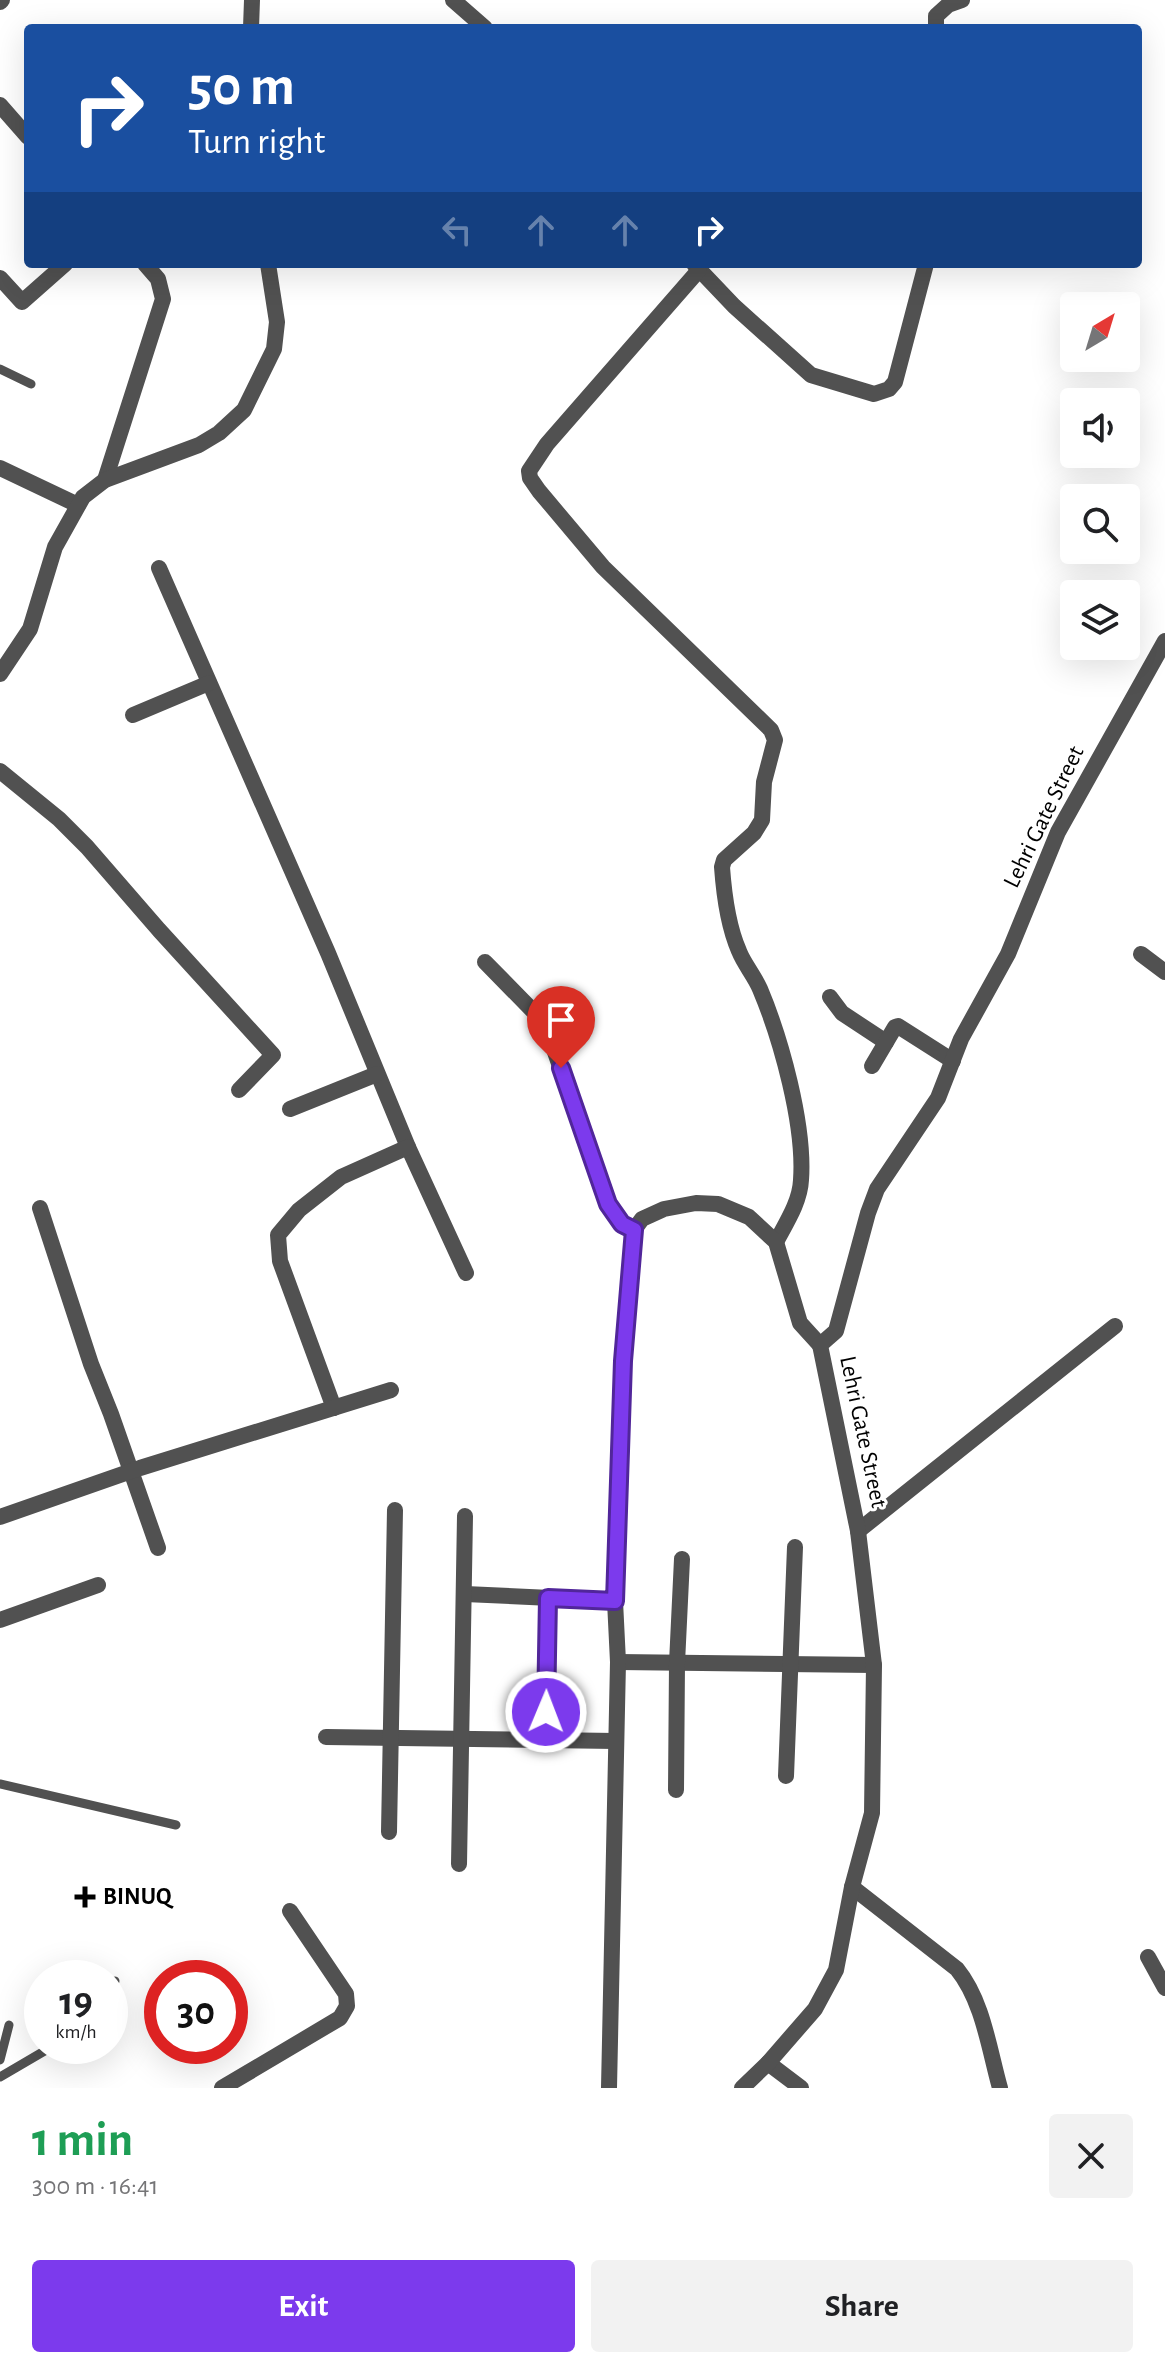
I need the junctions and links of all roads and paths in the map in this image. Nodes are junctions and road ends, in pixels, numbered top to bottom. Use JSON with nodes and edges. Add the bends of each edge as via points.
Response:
{"nodes":[{"id":1,"x":252,"y":0,"type":"edge"},
{"id":2,"x":453,"y":0,"type":"edge"},
{"id":3,"x":962,"y":0,"type":"edge"},
{"id":4,"x":251,"y":24,"type":"edge"},
{"id":5,"x":480,"y":24,"type":"edge"},
{"id":6,"x":936,"y":24,"type":"edge"},
{"id":7,"x":0,"y":105,"type":"edge"},
{"id":8,"x":24,"y":132,"type":"edge"},
{"id":9,"x":60,"y":268,"type":"edge"},
{"id":10,"x":148,"y":268,"type":"edge"},
{"id":11,"x":269,"y":268,"type":"edge"},
{"id":12,"x":696,"y":268,"type":"edge"},
{"id":13,"x":698,"y":268,"type":"edge"},
{"id":14,"x":925,"y":268,"type":"edge"},
{"id":15,"x":0,"y":278,"type":"edge"},
{"id":16,"x":0,"y":369,"type":"edge"},
{"id":17,"x":31,"y":384,"type":"dead end"},
{"id":18,"x":0,"y":468,"type":"edge"},
{"id":19,"x":105,"y":480,"type":"junction"},
{"id":20,"x":78,"y":505,"type":"junction"},
{"id":21,"x":159,"y":568,"type":"dead end"},
{"id":22,"x":1165,"y":641,"type":"edge"},
{"id":23,"x":0,"y":674,"type":"edge"},
{"id":24,"x":209,"y":683,"type":"junction"},
{"id":25,"x":133,"y":715,"type":"dead end"},
{"id":26,"x":0,"y":771,"type":"edge"},
{"id":27,"x":1141,"y":954,"type":"dead end"},
{"id":28,"x":485,"y":962,"type":"dead end"},
{"id":29,"x":1165,"y":972,"type":"edge"},
{"id":30,"x":830,"y":997,"type":"dead end"},
{"id":31,"x":886,"y":1042,"type":"junction"},
{"id":32,"x":953,"y":1061,"type":"junction"},
{"id":33,"x":872,"y":1066,"type":"dead end"},
{"id":34,"x":377,"y":1074,"type":"junction"},
{"id":35,"x":239,"y":1090,"type":"dead end"},
{"id":36,"x":290,"y":1109,"type":"dead end"},
{"id":37,"x":408,"y":1147,"type":"junction"},
{"id":38,"x":40,"y":1208,"type":"dead end"},
{"id":39,"x":634,"y":1230,"type":"junction"},
{"id":40,"x":776,"y":1242,"type":"junction"},
{"id":41,"x":466,"y":1273,"type":"dead end"},
{"id":42,"x":1115,"y":1326,"type":"dead end"},
{"id":43,"x":820,"y":1345,"type":"junction"},
{"id":44,"x":391,"y":1390,"type":"dead end"},
{"id":45,"x":334,"y":1408,"type":"junction"},
{"id":46,"x":132,"y":1471,"type":"junction"},
{"id":47,"x":395,"y":1510,"type":"dead end"},
{"id":48,"x":465,"y":1516,"type":"dead end"},
{"id":49,"x":0,"y":1517,"type":"edge"},
{"id":50,"x":858,"y":1531,"type":"junction"},
{"id":51,"x":795,"y":1547,"type":"dead end"},
{"id":52,"x":158,"y":1548,"type":"dead end"},
{"id":53,"x":682,"y":1559,"type":"dead end"},
{"id":54,"x":98,"y":1585,"type":"dead end"},
{"id":55,"x":465,"y":1594,"type":"junction"},
{"id":56,"x":548,"y":1598,"type":"junction"},
{"id":57,"x":615,"y":1601,"type":"junction"},
{"id":58,"x":0,"y":1620,"type":"edge"},
{"id":59,"x":618,"y":1662,"type":"junction"},
{"id":60,"x":677,"y":1663,"type":"junction"},
{"id":61,"x":788,"y":1664,"type":"junction"},
{"id":62,"x":874,"y":1665,"type":"junction"},
{"id":63,"x":326,"y":1737,"type":"dead end"},
{"id":64,"x":389,"y":1738,"type":"junction"},
{"id":65,"x":462,"y":1739,"type":"junction"},
{"id":66,"x":545,"y":1740,"type":"junction"},
{"id":67,"x":616,"y":1741,"type":"junction"},
{"id":68,"x":786,"y":1776,"type":"dead end"},
{"id":69,"x":0,"y":1784,"type":"edge"},
{"id":70,"x":676,"y":1790,"type":"dead end"},
{"id":71,"x":176,"y":1825,"type":"dead end"},
{"id":72,"x":389,"y":1832,"type":"dead end"},
{"id":73,"x":459,"y":1864,"type":"dead end"},
{"id":74,"x":852,"y":1887,"type":"junction"},
{"id":75,"x":290,"y":1911,"type":"dead end"},
{"id":76,"x":1148,"y":1957,"type":"dead end"},
{"id":77,"x":1165,"y":1988,"type":"edge"},
{"id":78,"x":9,"y":2025,"type":"dead end"},
{"id":79,"x":0,"y":2060,"type":"edge"},
{"id":80,"x":24,"y":2062,"type":"edge"},
{"id":81,"x":768,"y":2063,"type":"junction"},
{"id":82,"x":0,"y":2077,"type":"edge"},
{"id":83,"x":222,"y":2088,"type":"edge"},
{"id":84,"x":609,"y":2088,"type":"edge"},
{"id":85,"x":742,"y":2088,"type":"edge"},
{"id":86,"x":801,"y":2088,"type":"edge"},
{"id":87,"x":1000,"y":2088,"type":"edge"}],
"edges":[{"from":1,"to":4,"type":"street"},
{"from":2,"to":5,"type":"street"},
{"from":3,"to":6,"type":"street","via":[[936,16]]},
{"from":7,"to":8,"type":"street"},
{"from":9,"to":15,"type":"street","via":[[22,302]]},
{"from":10,"to":19,"type":"street","via":[[163,299]]},
{"from":11,"to":19,"type":"street","via":[[277,322],[274,349],[244,410],[199,445]]},
{"from":12,"to":40,"type":"street","via":[[529,471],[539,491],[603,567],[732,690],[775,740],[764,782],[762,820],[722,867],[730,925],[774,1024],[797,1117],[802,1181]]},
{"from":13,"to":14,"type":"street","via":[[811,375],[874,394],[895,382]]},
{"from":16,"to":17,"type":"lane"},
{"from":18,"to":20,"type":"street"},
{"from":19,"to":20,"type":"street"},
{"from":20,"to":23,"type":"street","via":[[55,547],[30,629]]},
{"from":21,"to":24,"type":"street"},
{"from":22,"to":32,"type":"street","name":"Lehri Gate Street","via":[[1058,832],[1008,954]]},
{"from":24,"to":25,"type":"street"},
{"from":24,"to":34,"type":"street"},
{"from":26,"to":35,"type":"street","via":[[87,847],[273,1055]]},
{"from":27,"to":29,"type":"street"},
{"from":28,"to":39,"type":"street","via":[[547,1029],[608,1204],[622,1224]]},
{"from":30,"to":31,"type":"street","via":[[842,1013]]},
{"from":31,"to":32,"type":"street","via":[[898,1026]]},
{"from":31,"to":33,"type":"street"},
{"from":32,"to":43,"type":"street","name":"Lehri Gate Street","via":[[938,1098],[877,1189],[836,1331]]},
{"from":34,"to":36,"type":"street"},
{"from":34,"to":37,"type":"street"},
{"from":37,"to":41,"type":"street"},
{"from":37,"to":45,"type":"street","via":[[341,1177],[299,1210],[278,1235],[280,1261]]},
{"from":38,"to":46,"type":"street"},
{"from":39,"to":40,"type":"street","via":[[642,1219],[664,1209],[718,1204],[749,1217]]},
{"from":39,"to":57,"type":"street","via":[[623,1361]]},
{"from":40,"to":43,"type":"street","via":[[800,1323]]},
{"from":42,"to":50,"type":"street"},
{"from":43,"to":50,"type":"street","name":"Lehri Gate Street"},
{"from":44,"to":45,"type":"street"},
{"from":45,"to":46,"type":"street"},
{"from":46,"to":49,"type":"street"},
{"from":46,"to":52,"type":"street"},
{"from":47,"to":64,"type":"street"},
{"from":48,"to":55,"type":"street"},
{"from":50,"to":62,"type":"street","name":"Lehri Gate Street"},
{"from":51,"to":61,"type":"street"},
{"from":53,"to":60,"type":"street"},
{"from":54,"to":58,"type":"street"},
{"from":55,"to":56,"type":"street"},
{"from":55,"to":65,"type":"street"},
{"from":56,"to":57,"type":"street"},
{"from":56,"to":66,"type":"street"},
{"from":57,"to":59,"type":"street"},
{"from":59,"to":60,"type":"street"},
{"from":59,"to":67,"type":"street"},
{"from":60,"to":61,"type":"street"},
{"from":60,"to":70,"type":"street"},
{"from":61,"to":62,"type":"street"},
{"from":61,"to":68,"type":"street"},
{"from":62,"to":74,"type":"street","name":"Lehri Gate Street","via":[[872,1813]]},
{"from":63,"to":64,"type":"street"},
{"from":64,"to":65,"type":"street"},
{"from":64,"to":72,"type":"street"},
{"from":65,"to":66,"type":"street"},
{"from":65,"to":73,"type":"street"},
{"from":66,"to":67,"type":"street"},
{"from":67,"to":84,"type":"street"},
{"from":69,"to":71,"type":"lane"},
{"from":74,"to":81,"type":"street","name":"Lehri Gate Street","via":[[836,1970],[815,2009]]},
{"from":74,"to":87,"type":"street","via":[[966,1981]]},
{"from":75,"to":83,"type":"street","via":[[346,1994],[347,2006],[340,2018]]},
{"from":76,"to":77,"type":"street"},
{"from":78,"to":79,"type":"lane"},
{"from":80,"to":82,"type":"lane"},
{"from":81,"to":85,"type":"street","name":"Lehri Gate Street"},
{"from":81,"to":86,"type":"street"}]}
